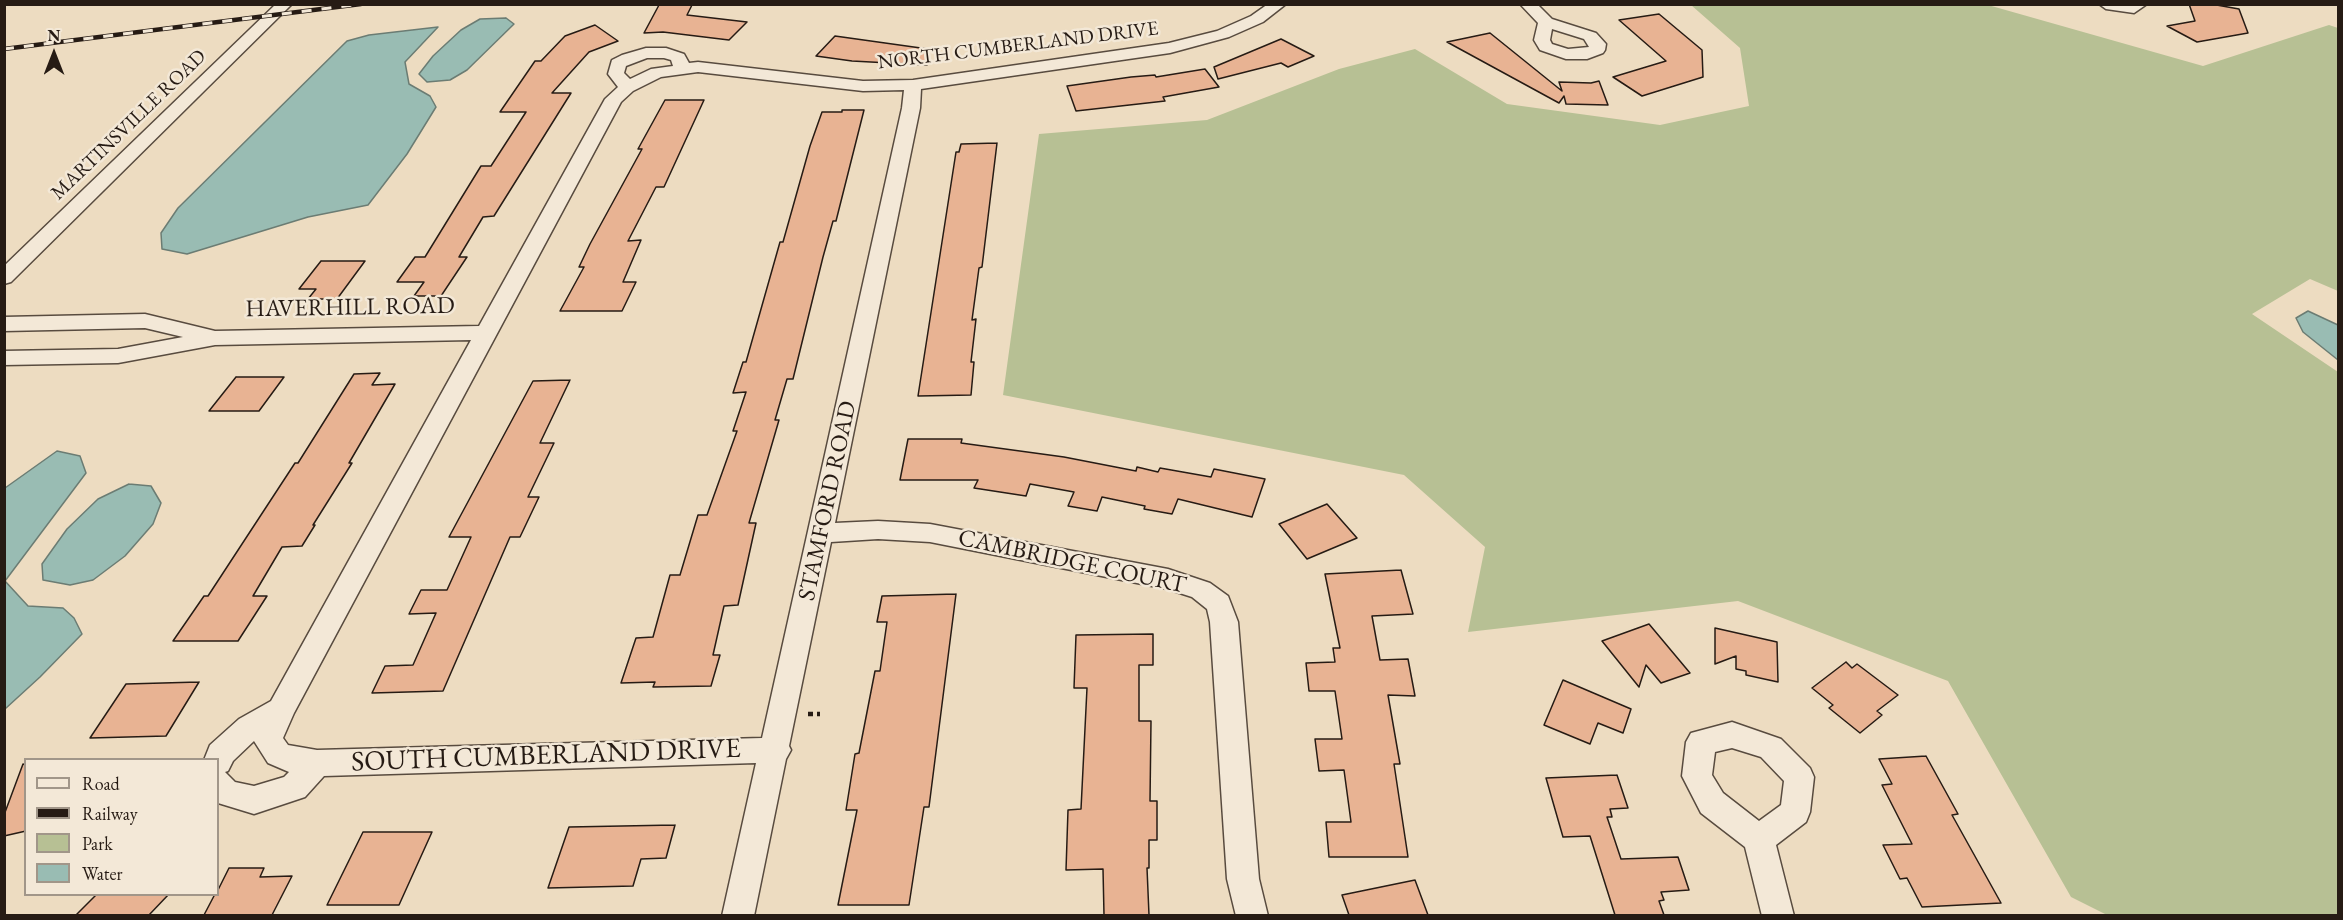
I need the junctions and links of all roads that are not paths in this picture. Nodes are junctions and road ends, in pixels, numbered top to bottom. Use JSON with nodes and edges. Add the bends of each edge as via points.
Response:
{"nodes":[{"id":1,"x":285,"y":4,"type":"edge"},
{"id":2,"x":1279,"y":4,"type":"edge"},
{"id":3,"x":1527,"y":4,"type":"edge"},
{"id":4,"x":2106,"y":4,"type":"edge"},
{"id":5,"x":2140,"y":4,"type":"edge"},
{"id":6,"x":1546,"y":22,"type":"dead end"},
{"id":7,"x":682,"y":68,"type":"junction"},
{"id":8,"x":913,"y":85,"type":"junction"},
{"id":9,"x":627,"y":87,"type":"junction"},
{"id":10,"x":4,"y":278,"type":"edge"},
{"id":11,"x":4,"y":324,"type":"edge"},
{"id":12,"x":486,"y":333,"type":"junction"},
{"id":13,"x":215,"y":338,"type":"junction"},
{"id":14,"x":4,"y":358,"type":"edge"},
{"id":15,"x":821,"y":533,"type":"junction"},
{"id":16,"x":281,"y":710,"type":"junction"},
{"id":17,"x":776,"y":750,"type":"junction"},
{"id":18,"x":219,"y":758,"type":"edge"},
{"id":19,"x":317,"y":763,"type":"junction"},
{"id":20,"x":219,"y":784,"type":"edge"},
{"id":21,"x":1759,"y":838,"type":"dead end"},
{"id":22,"x":738,"y":915,"type":"edge"},
{"id":23,"x":1252,"y":915,"type":"edge"},
{"id":24,"x":1778,"y":915,"type":"edge"}],
"edges":[{"from":1,"to":10,"type":"street","name":"MARTINSVILLE ROAD"},
{"from":2,"to":8,"type":"street","name":"NORTH CUMBERLAND DRIVE","via":[[1223,34],[1170,48]]},
{"from":3,"to":6,"type":"street"},
{"from":4,"to":5,"type":"street","via":[[2134,8]]},
{"from":7,"to":8,"type":"street","name":"NORTH CUMBERLAND DRIVE","via":[[734,70],[863,86]]},
{"from":7,"to":9,"type":"street","name":"NORTH CUMBERLAND DRIVE","via":[[657,73]]},
{"from":7,"to":9,"type":"street","via":[[678,57],[666,53],[646,52],[628,58],[618,64],[616,74]]},
{"from":8,"to":15,"type":"street","name":"STAMFORD ROAD"},
{"from":9,"to":12,"type":"street","name":"NORTH CUMBERLAND DRIVE","via":[[614,99]]},
{"from":11,"to":13,"type":"street","name":"HAVERHILL ROAD","via":[[145,321]]},
{"from":12,"to":13,"type":"street","name":"HAVERHILL ROAD"},
{"from":12,"to":16,"type":"street","name":"SOUTH CUMBERLAND DRIVE"},
{"from":13,"to":14,"type":"street","name":"HAVERHILL ROAD","via":[[118,356]]},
{"from":15,"to":17,"type":"street","name":"STAMFORD ROAD"},
{"from":15,"to":23,"type":"street","name":"CAMBRIDGE COURT","via":[[930,533],[1168,579],[1201,590],[1219,603],[1224,622],[1243,879]]},
{"from":16,"to":18,"type":"street","via":[[249,729]]},
{"from":16,"to":19,"type":"street","name":"SOUTH CUMBERLAND DRIVE","via":[[268,740],[278,754]]},
{"from":17,"to":19,"type":"street","name":"SOUTH CUMBERLAND DRIVE"},
{"from":17,"to":22,"type":"street","name":"STAMFORD ROAD"},
{"from":19,"to":20,"type":"street","name":"SOUTH CUMBERLAND DRIVE","via":[[294,788],[254,800],[226,793]]},
{"from":21,"to":24,"type":"street"}]}
